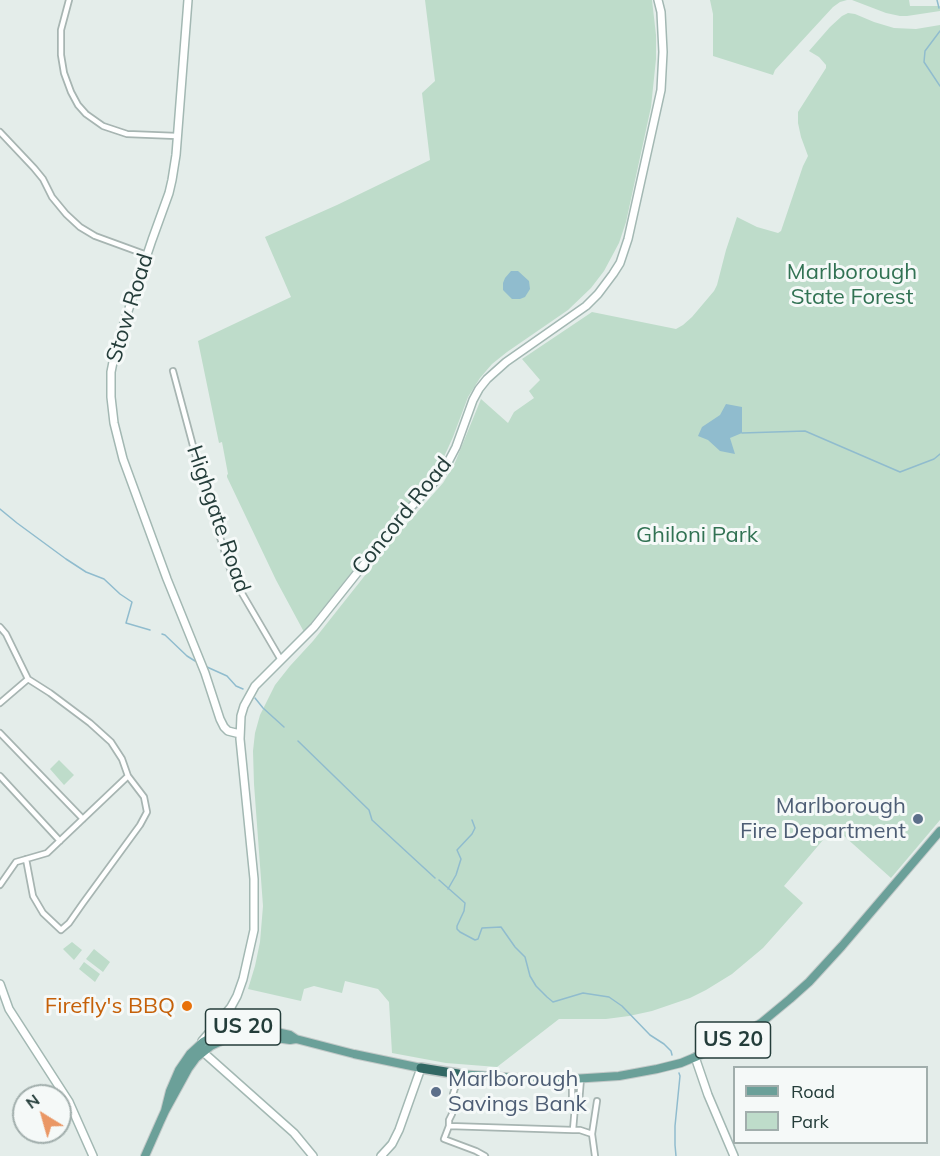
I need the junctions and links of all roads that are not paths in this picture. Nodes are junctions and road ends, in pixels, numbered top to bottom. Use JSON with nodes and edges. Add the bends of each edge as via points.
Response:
{"nodes":[{"id":1,"x":69,"y":0,"type":"edge"},
{"id":2,"x":188,"y":0,"type":"edge"},
{"id":3,"x":658,"y":0,"type":"edge"},
{"id":4,"x":0,"y":132,"type":"edge"},
{"id":5,"x":177,"y":136,"type":"junction"},
{"id":6,"x":147,"y":255,"type":"junction"},
{"id":7,"x":173,"y":371,"type":"dead end"},
{"id":8,"x":0,"y":627,"type":"edge"},
{"id":9,"x":281,"y":660,"type":"junction"},
{"id":10,"x":27,"y":679,"type":"junction"},
{"id":11,"x":0,"y":703,"type":"edge"},
{"id":12,"x":0,"y":733,"type":"edge"},
{"id":13,"x":240,"y":734,"type":"junction"},
{"id":14,"x":0,"y":776,"type":"edge"},
{"id":15,"x":128,"y":776,"type":"junction"},
{"id":16,"x":82,"y":819,"type":"junction"},
{"id":17,"x":940,"y":831,"type":"edge"},
{"id":18,"x":60,"y":841,"type":"junction"},
{"id":19,"x":26,"y":860,"type":"junction"},
{"id":20,"x":0,"y":885,"type":"edge"},
{"id":21,"x":0,"y":984,"type":"edge"},
{"id":22,"x":231,"y":1007,"type":"junction"},
{"id":23,"x":224,"y":1016,"type":"junction"},
{"id":24,"x":230,"y":1033,"type":"junction"},
{"id":25,"x":194,"y":1050,"type":"junction"},
{"id":26,"x":203,"y":1052,"type":"junction"},
{"id":27,"x":695,"y":1057,"type":"junction"},
{"id":28,"x":421,"y":1068,"type":"junction"},
{"id":29,"x":458,"y":1074,"type":"junction"},
{"id":30,"x":577,"y":1078,"type":"junction"},
{"id":31,"x":597,"y":1101,"type":"dead end"},
{"id":32,"x":575,"y":1106,"type":"junction"},
{"id":33,"x":165,"y":1110,"type":"junction"},
{"id":34,"x":449,"y":1126,"type":"junction"},
{"id":35,"x":573,"y":1130,"type":"junction"},
{"id":36,"x":592,"y":1134,"type":"junction"},
{"id":37,"x":93,"y":1156,"type":"edge"},
{"id":38,"x":145,"y":1156,"type":"edge"},
{"id":39,"x":313,"y":1156,"type":"edge"},
{"id":40,"x":381,"y":1156,"type":"edge"},
{"id":41,"x":485,"y":1156,"type":"edge"},
{"id":42,"x":595,"y":1156,"type":"edge"},
{"id":43,"x":734,"y":1156,"type":"edge"}],
"edges":[{"from":1,"to":5,"type":"street","via":[[61,30],[61,55],[78,105],[103,126],[128,134]]},
{"from":2,"to":5,"type":"street","name":"Stow Road"},
{"from":3,"to":9,"type":"street","name":"Concord Road","via":[[663,52],[659,102],[628,239],[616,268],[586,306],[506,362],[479,388],[460,438],[440,475],[314,627]]},
{"from":4,"to":6,"type":"street","via":[[80,227]]},
{"from":5,"to":6,"type":"street","name":"Stow Road","via":[[169,193]]},
{"from":6,"to":13,"type":"street","name":"Stow Road","via":[[113,359],[110,385],[114,423],[125,465],[220,719],[228,731]]},
{"from":7,"to":9,"type":"street","name":"Highgate Road","via":[[233,578]]},
{"from":8,"to":10,"type":"street"},
{"from":9,"to":13,"type":"street","name":"Concord Road","via":[[249,695],[241,716]]},
{"from":10,"to":11,"type":"street"},
{"from":10,"to":15,"type":"street","via":[[111,742]]},
{"from":12,"to":16,"type":"street"},
{"from":13,"to":22,"type":"street","name":"Concord Road","via":[[255,916],[243,979]]},
{"from":14,"to":18,"type":"street"},
{"from":15,"to":16,"type":"street"},
{"from":15,"to":19,"type":"street","via":[[144,797],[147,812],[61,930],[43,913],[33,896]]},
{"from":16,"to":18,"type":"street"},
{"from":17,"to":27,"type":"main road","number":"US 20","via":[[800,991],[749,1031]]},
{"from":18,"to":19,"type":"street","via":[[47,853]]},
{"from":19,"to":20,"type":"street","via":[[16,862]]},
{"from":21,"to":37,"type":"street","via":[[9,1009],[69,1102]]},
{"from":22,"to":23,"type":"street","name":"Concord Road"},
{"from":22,"to":24,"type":"street"},
{"from":23,"to":24,"type":"street"},
{"from":23,"to":25,"type":"street","name":"Concord Road"},
{"from":24,"to":25,"type":"main road","number":"US 20","via":[[210,1038]]},
{"from":24,"to":26,"type":"main road","number":"US 20"},
{"from":24,"to":28,"type":"main road","number":"US 20","via":[[296,1040]]},
{"from":25,"to":33,"type":"main road","number":"US 20","via":[[179,1070]]},
{"from":26,"to":33,"type":"main road","number":"US 20","via":[[188,1069]]},
{"from":26,"to":39,"type":"street","via":[[294,1133]]},
{"from":27,"to":30,"type":"main road","number":"US 20","via":[[644,1072]]},
{"from":27,"to":43,"type":"street"},
{"from":28,"to":29,"type":"highway","number":"US 20"},
{"from":28,"to":40,"type":"street","via":[[399,1130]]},
{"from":29,"to":30,"type":"main road","number":"US 20"},
{"from":29,"to":34,"type":"street"},
{"from":30,"to":32,"type":"street","via":[[572,1102]]},
{"from":30,"to":32,"type":"street","via":[[579,1103]]},
{"from":31,"to":36,"type":"street"},
{"from":32,"to":35,"type":"street"},
{"from":33,"to":38,"type":"main road","number":"US 20"},
{"from":34,"to":35,"type":"street"},
{"from":34,"to":41,"type":"street","via":[[444,1139]]},
{"from":35,"to":36,"type":"street"},
{"from":36,"to":42,"type":"street"}]}
